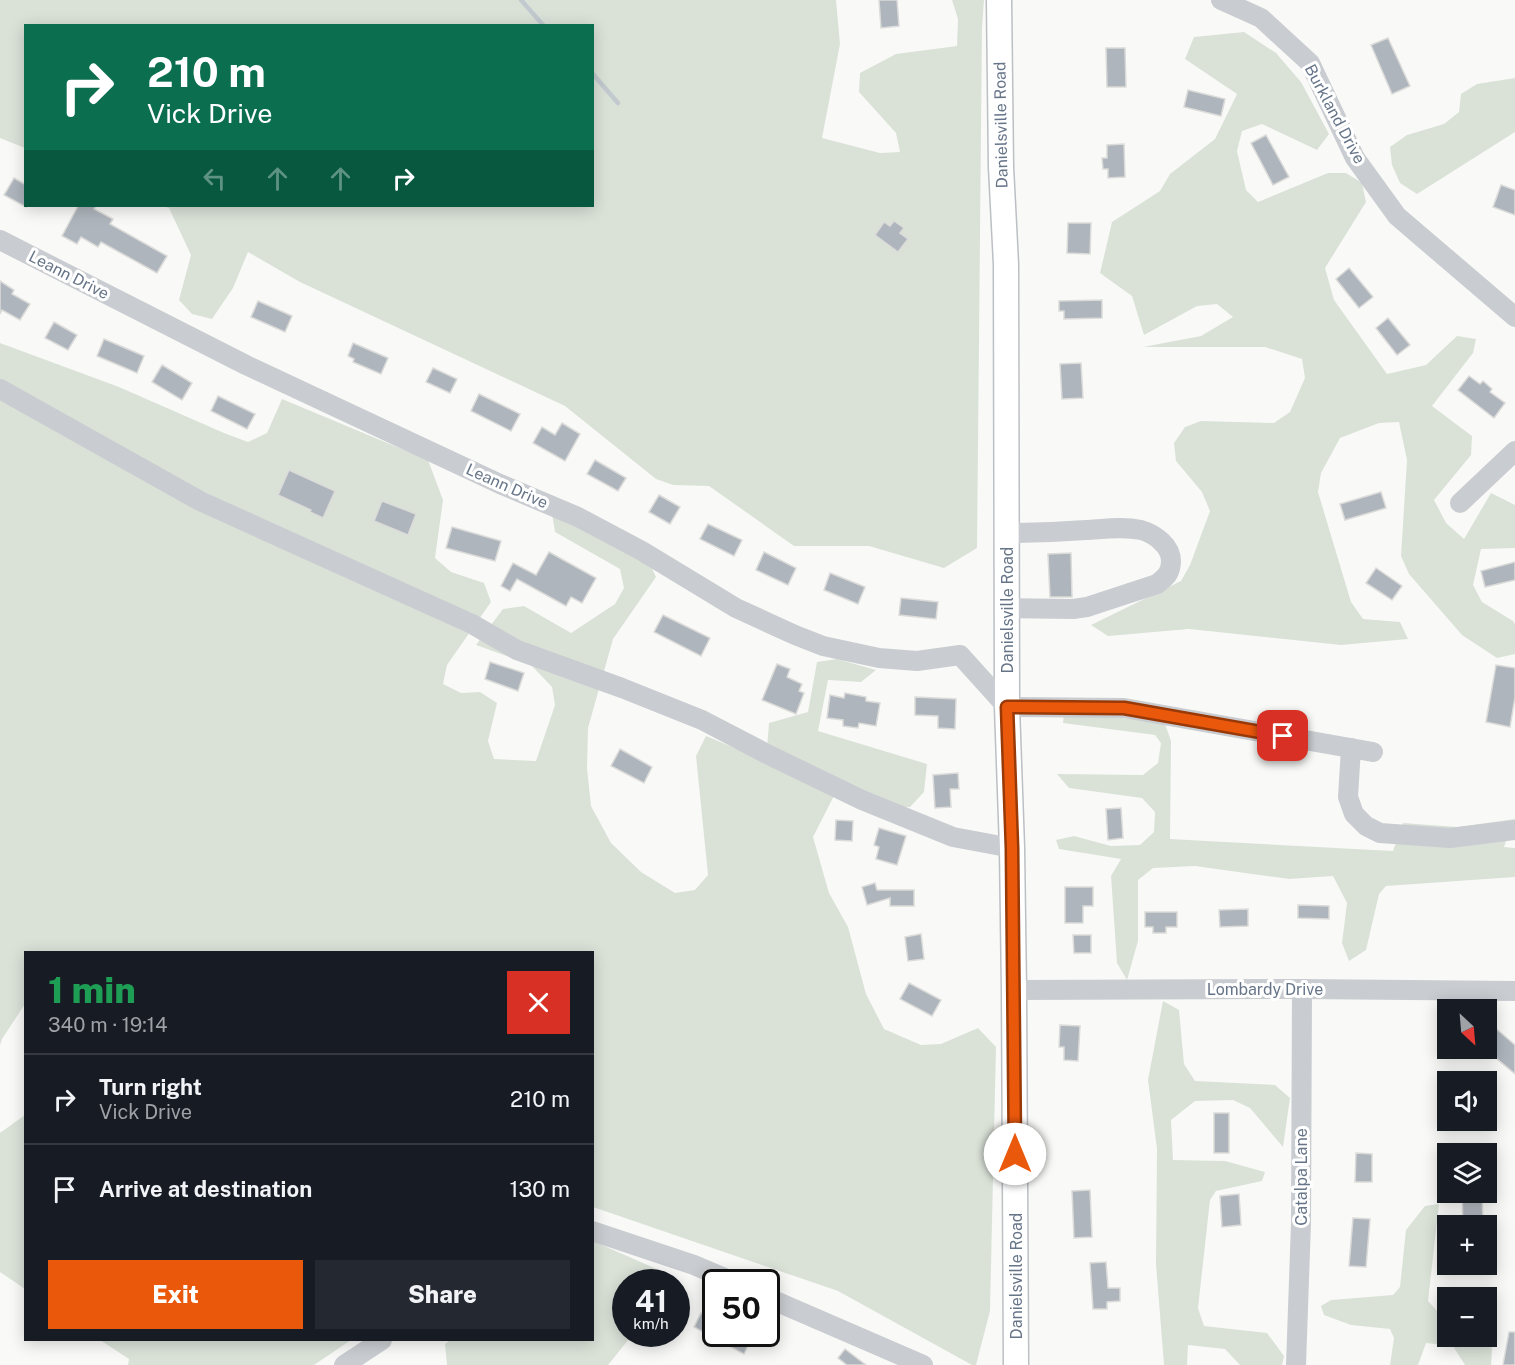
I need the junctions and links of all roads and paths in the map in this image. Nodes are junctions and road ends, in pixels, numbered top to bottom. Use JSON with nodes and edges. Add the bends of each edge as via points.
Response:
{"nodes":[{"id":1,"x":999,"y":0,"type":"edge"},
{"id":2,"x":1221,"y":0,"type":"edge"},
{"id":3,"x":0,"y":240,"type":"edge"},
{"id":4,"x":1515,"y":317,"type":"edge"},
{"id":5,"x":0,"y":389,"type":"edge"},
{"id":6,"x":1515,"y":451,"type":"edge"},
{"id":7,"x":1460,"y":503,"type":"dead end"},
{"id":8,"x":1007,"y":533,"type":"junction"},
{"id":9,"x":1006,"y":608,"type":"junction"},
{"id":10,"x":1007,"y":707,"type":"junction"},
{"id":11,"x":1351,"y":748,"type":"junction"},
{"id":12,"x":1373,"y":752,"type":"dead end"},
{"id":13,"x":1515,"y":830,"type":"edge"},
{"id":14,"x":1012,"y":848,"type":"junction"},
{"id":15,"x":1302,"y":989,"type":"junction"},
{"id":16,"x":1014,"y":990,"type":"junction"},
{"id":17,"x":1515,"y":991,"type":"edge"},
{"id":18,"x":594,"y":1231,"type":"edge"},
{"id":19,"x":703,"y":1269,"type":"edge"},
{"id":20,"x":780,"y":1303,"type":"edge"},
{"id":21,"x":380,"y":1341,"type":"edge"},
{"id":22,"x":344,"y":1365,"type":"edge"},
{"id":23,"x":924,"y":1365,"type":"edge"},
{"id":24,"x":1016,"y":1365,"type":"edge"},
{"id":25,"x":1296,"y":1365,"type":"edge"}],
"edges":[{"from":1,"to":8,"type":"main road","name":"Danielsville Road","via":[[1006,264]]},
{"from":2,"to":4,"type":"street","name":"Burkland Drive","via":[[1261,18],[1310,63],[1355,158],[1397,216]]},
{"from":3,"to":10,"type":"street","name":"Leann Drive","via":[[246,365],[578,517],[736,608],[795,635],[823,646],[879,658],[917,661],[960,655]]},
{"from":5,"to":14,"type":"street","via":[[200,501],[472,624],[517,650],[702,720],[862,800],[953,837]]},
{"from":6,"to":7,"type":"street"},
{"from":8,"to":9,"type":"main road","name":"Danielsville Road"},
{"from":8,"to":9,"type":"street","via":[[1143,530],[1168,548],[1171,569],[1157,584],[1087,607]]},
{"from":9,"to":10,"type":"main road","name":"Danielsville Road"},
{"from":10,"to":11,"type":"street","via":[[1124,708]]},
{"from":10,"to":14,"type":"main road","name":"Danielsville Road"},
{"from":11,"to":12,"type":"street"},
{"from":11,"to":13,"type":"street","via":[[1348,797],[1354,814],[1366,826],[1380,833],[1450,838]]},
{"from":14,"to":16,"type":"main road","name":"Danielsville Road"},
{"from":15,"to":16,"type":"street","name":"Lombardy Drive"},
{"from":15,"to":17,"type":"street","name":"Lombardy Drive"},
{"from":15,"to":25,"type":"street","name":"Catalpa Lane"},
{"from":16,"to":24,"type":"main road","name":"Danielsville Road"},
{"from":18,"to":19,"type":"street"},
{"from":20,"to":23,"type":"street"},
{"from":21,"to":22,"type":"street"}]}
